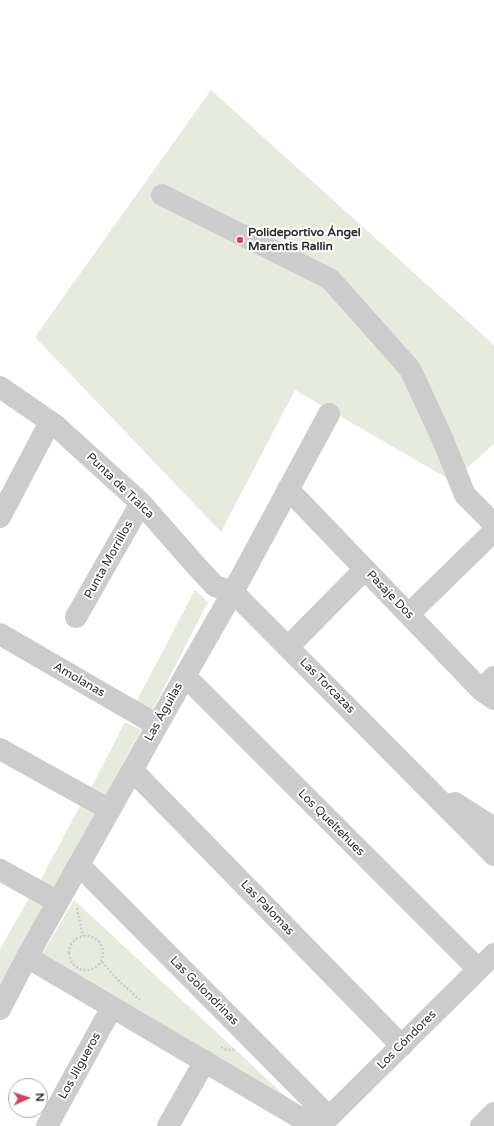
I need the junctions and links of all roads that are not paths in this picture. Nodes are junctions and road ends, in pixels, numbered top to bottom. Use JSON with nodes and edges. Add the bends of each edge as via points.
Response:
{"nodes":[{"id":1,"x":162,"y":195,"type":"dead end"},
{"id":2,"x":0,"y":387,"type":"edge"},
{"id":3,"x":329,"y":414,"type":"dead end"},
{"id":4,"x":50,"y":422,"type":"junction"},
{"id":5,"x":288,"y":489,"type":"junction"},
{"id":6,"x":141,"y":503,"type":"junction"},
{"id":7,"x":0,"y":516,"type":"edge"},
{"id":8,"x":494,"y":524,"type":"edge"},
{"id":9,"x":494,"y":532,"type":"edge"},
{"id":10,"x":365,"y":569,"type":"junction"},
{"id":11,"x":233,"y":592,"type":"junction"},
{"id":12,"x":409,"y":614,"type":"junction"},
{"id":13,"x":76,"y":617,"type":"dead end"},
{"id":14,"x":0,"y":634,"type":"edge"},
{"id":15,"x":288,"y":647,"type":"junction"},
{"id":16,"x":185,"y":676,"type":"junction"},
{"id":17,"x":490,"y":688,"type":"edge"},
{"id":18,"x":157,"y":725,"type":"junction"},
{"id":19,"x":0,"y":749,"type":"edge"},
{"id":20,"x":132,"y":770,"type":"junction"},
{"id":21,"x":420,"y":780,"type":"junction"},
{"id":22,"x":110,"y":810,"type":"junction"},
{"id":23,"x":494,"y":828,"type":"edge"},
{"id":24,"x":494,"y":855,"type":"edge"},
{"id":25,"x":79,"y":865,"type":"junction"},
{"id":26,"x":0,"y":870,"type":"edge"},
{"id":27,"x":58,"y":902,"type":"junction"},
{"id":28,"x":494,"y":954,"type":"edge"},
{"id":29,"x":27,"y":957,"type":"junction"},
{"id":30,"x":478,"y":969,"type":"junction"},
{"id":31,"x":2,"y":1000,"type":"edge"},
{"id":32,"x":112,"y":1007,"type":"junction"},
{"id":33,"x":402,"y":1046,"type":"junction"},
{"id":34,"x":210,"y":1053,"type":"junction"},
{"id":35,"x":494,"y":1113,"type":"edge"},
{"id":36,"x":321,"y":1123,"type":"edge"},
{"id":37,"x":47,"y":1126,"type":"edge"},
{"id":38,"x":168,"y":1126,"type":"edge"},
{"id":39,"x":481,"y":1126,"type":"edge"}],
"edges":[{"from":1,"to":8,"type":"street","via":[[330,279],[410,368],[465,495]]},
{"from":2,"to":4,"type":"street","name":"Punta de Tralca"},
{"from":3,"to":5,"type":"street","name":"Las Águilas"},
{"from":4,"to":6,"type":"street","name":"Punta de Tralca"},
{"from":4,"to":7,"type":"street"},
{"from":5,"to":10,"type":"street","name":"Pasaje Dos"},
{"from":5,"to":11,"type":"street","name":"Las Águilas"},
{"from":6,"to":11,"type":"street","name":"Punta de Tralca","via":[[215,586]]},
{"from":6,"to":13,"type":"street","name":"Punta Morrillos"},
{"from":9,"to":12,"type":"street"},
{"from":10,"to":12,"type":"street","name":"Pasaje Dos"},
{"from":10,"to":15,"type":"street"},
{"from":11,"to":15,"type":"street","name":"Las Torcazas"},
{"from":11,"to":16,"type":"street","name":"Las Águilas"},
{"from":12,"to":17,"type":"street","name":"Pasaje Dos"},
{"from":14,"to":18,"type":"street","name":"Amolanas"},
{"from":15,"to":21,"type":"street","name":"Las Torcazas"},
{"from":16,"to":18,"type":"street","name":"Las Águilas"},
{"from":16,"to":30,"type":"street","name":"Los Queltehues"},
{"from":18,"to":20,"type":"street","name":"Las Águilas"},
{"from":19,"to":22,"type":"street"},
{"from":20,"to":22,"type":"street","name":"Las Águilas"},
{"from":20,"to":33,"type":"street","name":"Las Palomas"},
{"from":21,"to":23,"type":"street","name":"Las Torcazas"},
{"from":21,"to":24,"type":"street","name":"Las Torcazas"},
{"from":22,"to":25,"type":"street","name":"Las Águilas"},
{"from":25,"to":27,"type":"street","name":"Las Águilas"},
{"from":25,"to":36,"type":"street","name":"Las Golondrinas","via":[[260,1047]]},
{"from":26,"to":27,"type":"street"},
{"from":27,"to":29,"type":"street","name":"Las Águilas"},
{"from":28,"to":30,"type":"street","name":"Los Cóndores"},
{"from":29,"to":31,"type":"street","name":"Las Águilas"},
{"from":29,"to":32,"type":"street"},
{"from":30,"to":33,"type":"street","name":"Los Cóndores"},
{"from":32,"to":34,"type":"street"},
{"from":32,"to":37,"type":"street","name":"Los Jilgueros"},
{"from":33,"to":36,"type":"street","name":"Los Cóndores"},
{"from":34,"to":36,"type":"street"},
{"from":34,"to":38,"type":"street"},
{"from":35,"to":39,"type":"street"}]}
